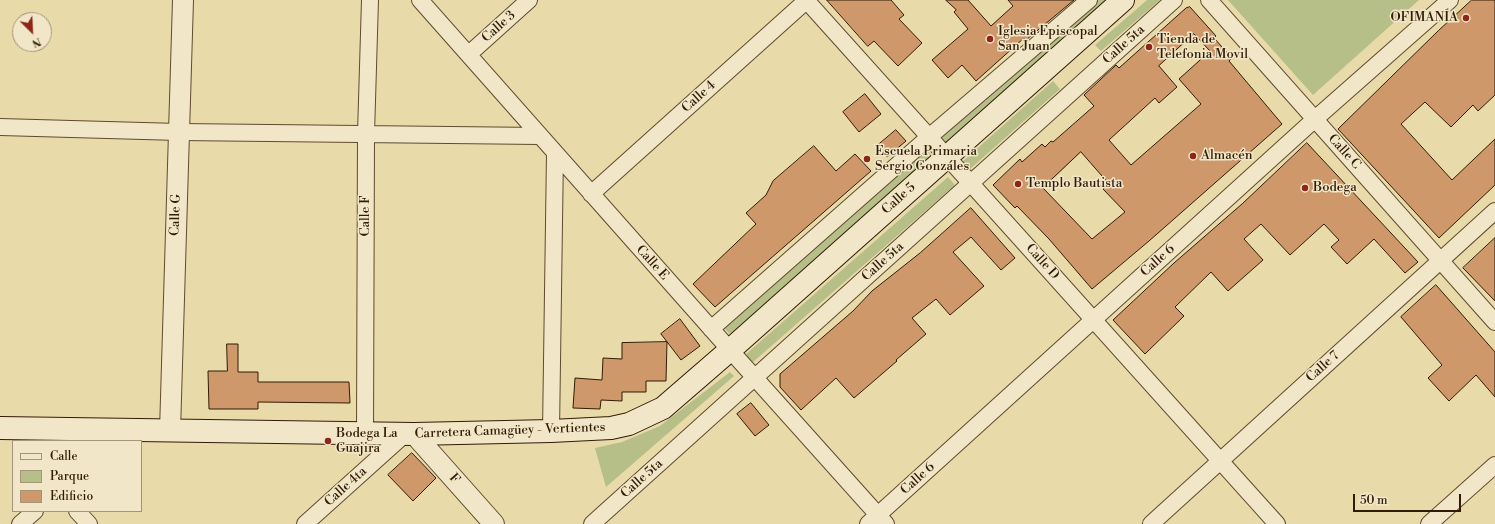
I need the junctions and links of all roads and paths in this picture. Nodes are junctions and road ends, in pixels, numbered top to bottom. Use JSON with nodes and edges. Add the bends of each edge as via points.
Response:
{"nodes":[{"id":1,"x":183,"y":0,"type":"edge"},
{"id":2,"x":370,"y":0,"type":"edge"},
{"id":3,"x":420,"y":0,"type":"edge"},
{"id":4,"x":529,"y":0,"type":"edge"},
{"id":5,"x":806,"y":0,"type":"edge"},
{"id":6,"x":1089,"y":0,"type":"edge"},
{"id":7,"x":1123,"y":0,"type":"edge"},
{"id":8,"x":1174,"y":0,"type":"edge"},
{"id":9,"x":1209,"y":0,"type":"edge"},
{"id":10,"x":1450,"y":0,"type":"edge"},
{"id":11,"x":469,"y":54,"type":"junction"},
{"id":12,"x":1315,"y":119,"type":"junction"},
{"id":13,"x":0,"y":127,"type":"edge"},
{"id":14,"x":179,"y":132,"type":"junction"},
{"id":15,"x":366,"y":134,"type":"junction"},
{"id":16,"x":540,"y":136,"type":"junction"},
{"id":17,"x":929,"y":137,"type":"junction"},
{"id":18,"x":556,"y":153,"type":"junction"},
{"id":19,"x":947,"y":157,"type":"junction"},
{"id":20,"x":971,"y":183,"type":"junction"},
{"id":21,"x":591,"y":194,"type":"junction"},
{"id":22,"x":1495,"y":211,"type":"edge"},
{"id":23,"x":1440,"y":261,"type":"junction"},
{"id":24,"x":1094,"y":319,"type":"junction"},
{"id":25,"x":1495,"y":322,"type":"edge"},
{"id":26,"x":710,"y":329,"type":"junction"},
{"id":27,"x":730,"y":350,"type":"junction"},
{"id":28,"x":754,"y":378,"type":"junction"},
{"id":29,"x":170,"y":430,"type":"junction"},
{"id":30,"x":551,"y":431,"type":"junction"},
{"id":31,"x":5,"y":433,"type":"edge"},
{"id":32,"x":365,"y":433,"type":"junction"},
{"id":33,"x":410,"y":434,"type":"junction"},
{"id":34,"x":1221,"y":461,"type":"junction"},
{"id":35,"x":1495,"y":465,"type":"edge"},
{"id":36,"x":34,"y":512,"type":"edge"},
{"id":37,"x":78,"y":512,"type":"edge"},
{"id":38,"x":877,"y":521,"type":"edge"},
{"id":39,"x":20,"y":524,"type":"edge"},
{"id":40,"x":89,"y":524,"type":"edge"},
{"id":41,"x":305,"y":524,"type":"edge"},
{"id":42,"x":494,"y":524,"type":"edge"},
{"id":43,"x":592,"y":524,"type":"edge"},
{"id":44,"x":1151,"y":524,"type":"edge"},
{"id":45,"x":1277,"y":524,"type":"edge"},
{"id":46,"x":1429,"y":524,"type":"edge"}],
"edges":[{"from":1,"to":14,"type":"street","name":"Calle G"},
{"from":2,"to":15,"type":"street","name":"Calle F"},
{"from":3,"to":11,"type":"street","name":"Calle E"},
{"from":4,"to":11,"type":"street","name":"Calle 3"},
{"from":5,"to":17,"type":"street","name":"Calle D"},
{"from":5,"to":21,"type":"street","name":"Calle 4"},
{"from":6,"to":17,"type":"street","name":"Calle 5"},
{"from":7,"to":19,"type":"main road","name":"Calle 5"},
{"from":8,"to":20,"type":"street","name":"Calle 5ta"},
{"from":9,"to":12,"type":"street","name":"Calle C"},
{"from":10,"to":12,"type":"street","name":"Calle 6"},
{"from":11,"to":16,"type":"street","name":"Calle E"},
{"from":12,"to":23,"type":"street","name":"Calle C"},
{"from":12,"to":24,"type":"street","name":"Calle 6"},
{"from":13,"to":14,"type":"street"},
{"from":14,"to":15,"type":"street"},
{"from":14,"to":29,"type":"street","name":"Calle G"},
{"from":15,"to":16,"type":"street"},
{"from":15,"to":32,"type":"street","name":"Calle F"},
{"from":16,"to":18,"type":"street","name":"Calle E"},
{"from":17,"to":19,"type":"street","name":"Calle D"},
{"from":17,"to":26,"type":"street","name":"Calle 5"},
{"from":18,"to":21,"type":"street","name":"Calle E"},
{"from":18,"to":30,"type":"street"},
{"from":19,"to":20,"type":"street","name":"Calle D"},
{"from":19,"to":27,"type":"main road","name":"Calle 5"},
{"from":20,"to":24,"type":"street","name":"Calle D"},
{"from":20,"to":28,"type":"street","name":"Calle 5ta"},
{"from":21,"to":26,"type":"street","name":"Calle E"},
{"from":22,"to":23,"type":"street","name":"Calle 7"},
{"from":23,"to":25,"type":"street","name":"Calle C"},
{"from":23,"to":34,"type":"street","name":"Calle 7"},
{"from":24,"to":34,"type":"street","name":"Calle D"},
{"from":24,"to":38,"type":"street","name":"Calle 6"},
{"from":26,"to":27,"type":"street","name":"Calle E"},
{"from":27,"to":28,"type":"street","name":"Calle E"},
{"from":27,"to":30,"type":"main road","name":"Carretera Camagüey - Vertientes","via":[[663,408],[644,418],[611,428]]},
{"from":28,"to":38,"type":"street","name":"Calle E"},
{"from":28,"to":43,"type":"street","name":"Calle 5ta"},
{"from":29,"to":31,"type":"main road","name":"Carretera Camagüey - Vertientes"},
{"from":29,"to":32,"type":"main road","name":"Carretera Camagüey - Vertientes"},
{"from":30,"to":33,"type":"main road","name":"Carretera Camagüey - Vertientes"},
{"from":32,"to":33,"type":"main road","name":"Carretera Camagüey - Vertientes"},
{"from":33,"to":41,"type":"street","name":"Calle 4ta"},
{"from":33,"to":42,"type":"street","name":"F"},
{"from":34,"to":44,"type":"street","name":"Calle 7"},
{"from":34,"to":45,"type":"street","name":"Calle D"},
{"from":35,"to":46,"type":"street"},
{"from":36,"to":39,"type":"street"},
{"from":37,"to":40,"type":"street"}]}
